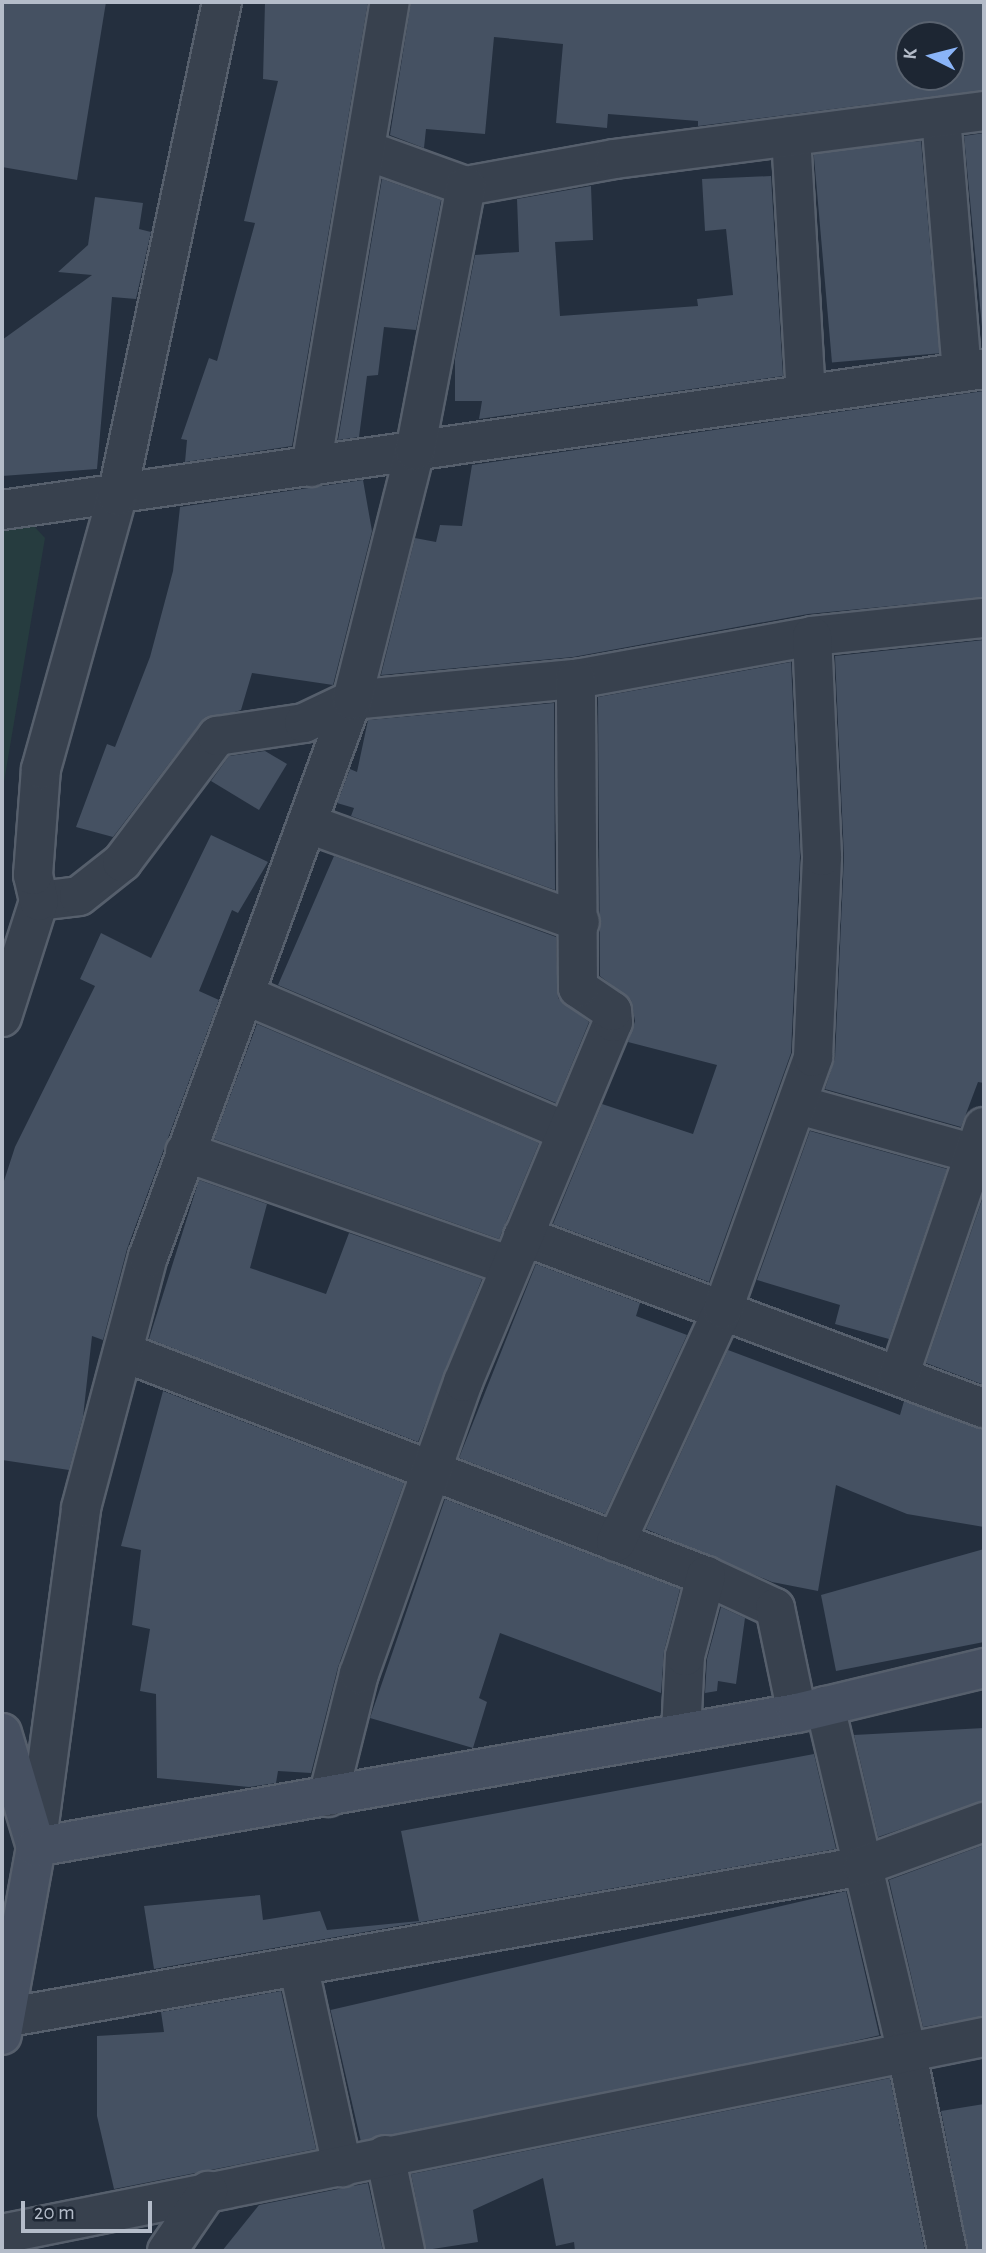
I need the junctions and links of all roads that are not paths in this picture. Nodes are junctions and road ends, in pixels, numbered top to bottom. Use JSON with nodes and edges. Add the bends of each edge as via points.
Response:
{"nodes":[{"id":1,"x":222,"y":2,"type":"edge"},
{"id":2,"x":390,"y":2,"type":"edge"},
{"id":3,"x":984,"y":111,"type":"edge"},
{"id":4,"x":941,"y":117,"type":"junction"},
{"id":5,"x":791,"y":136,"type":"junction"},
{"id":6,"x":368,"y":151,"type":"junction"},
{"id":7,"x":466,"y":186,"type":"junction"},
{"id":8,"x":973,"y":371,"type":"edge"},
{"id":9,"x":806,"y":395,"type":"junction"},
{"id":10,"x":415,"y":451,"type":"junction"},
{"id":11,"x":311,"y":467,"type":"junction"},
{"id":12,"x":117,"y":496,"type":"junction"},
{"id":13,"x":2,"y":510,"type":"edge"},
{"id":14,"x":984,"y":618,"type":"edge"},
{"id":15,"x":812,"y":636,"type":"junction"},
{"id":16,"x":576,"y":679,"type":"junction"},
{"id":17,"x":352,"y":699,"type":"junction"},
{"id":18,"x":309,"y":824,"type":"junction"},
{"id":19,"x":39,"y":901,"type":"junction"},
{"id":20,"x":580,"y":922,"type":"junction"},
{"id":21,"x":246,"y":995,"type":"junction"},
{"id":22,"x":2,"y":1017,"type":"edge"},
{"id":23,"x":799,"y":1105,"type":"junction"},
{"id":24,"x":566,"y":1131,"type":"junction"},
{"id":25,"x":981,"y":1139,"type":"edge"},
{"id":26,"x":185,"y":1152,"type":"junction"},
{"id":27,"x":517,"y":1251,"type":"junction"},
{"id":28,"x":723,"y":1308,"type":"junction"},
{"id":29,"x":122,"y":1352,"type":"junction"},
{"id":30,"x":900,"y":1376,"type":"junction"},
{"id":31,"x":984,"y":1408,"type":"edge"},
{"id":32,"x":431,"y":1472,"type":"junction"},
{"id":33,"x":616,"y":1542,"type":"junction"},
{"id":34,"x":706,"y":1576,"type":"junction"},
{"id":35,"x":984,"y":1668,"type":"edge"},
{"id":36,"x":811,"y":1709,"type":"junction"},
{"id":37,"x":681,"y":1732,"type":"junction"},
{"id":38,"x":2,"y":1733,"type":"edge"},
{"id":39,"x":328,"y":1797,"type":"junction"},
{"id":40,"x":984,"y":1822,"type":"edge"},
{"id":41,"x":36,"y":1847,"type":"junction"},
{"id":42,"x":863,"y":1867,"type":"junction"},
{"id":43,"x":299,"y":1969,"type":"junction"},
{"id":44,"x":3,"y":2026,"type":"edge"},
{"id":45,"x":984,"y":2037,"type":"edge"},
{"id":46,"x":906,"y":2049,"type":"junction"},
{"id":47,"x":386,"y":2155,"type":"junction"},
{"id":48,"x":342,"y":2167,"type":"junction"},
{"id":49,"x":208,"y":2191,"type":"junction"},
{"id":50,"x":2,"y":2234,"type":"edge"},
{"id":51,"x":167,"y":2251,"type":"edge"},
{"id":52,"x":405,"y":2251,"type":"edge"},
{"id":53,"x":947,"y":2251,"type":"edge"}],
"edges":[{"from":1,"to":12,"type":"street"},
{"from":2,"to":6,"type":"street"},
{"from":3,"to":4,"type":"street"},
{"from":4,"to":5,"type":"street"},
{"from":4,"to":8,"type":"street"},
{"from":5,"to":7,"type":"street"},
{"from":5,"to":9,"type":"street"},
{"from":6,"to":7,"type":"street"},
{"from":6,"to":11,"type":"street"},
{"from":7,"to":10,"type":"street"},
{"from":8,"to":9,"type":"street"},
{"from":9,"to":10,"type":"street"},
{"from":10,"to":11,"type":"street"},
{"from":10,"to":17,"type":"street"},
{"from":11,"to":12,"type":"street"},
{"from":12,"to":13,"type":"street"},
{"from":12,"to":19,"type":"street","via":[[41,769],[33,875]]},
{"from":14,"to":15,"type":"street"},
{"from":15,"to":16,"type":"street"},
{"from":15,"to":23,"type":"street","via":[[822,856],[813,1057]]},
{"from":16,"to":17,"type":"street"},
{"from":16,"to":20,"type":"street"},
{"from":17,"to":18,"type":"street"},
{"from":17,"to":19,"type":"street","via":[[304,723],[216,736],[121,862],[79,896]]},
{"from":18,"to":20,"type":"street"},
{"from":18,"to":21,"type":"street"},
{"from":19,"to":22,"type":"street"},
{"from":20,"to":24,"type":"street","via":[[578,988],[612,1011],[613,1022]]},
{"from":21,"to":24,"type":"street"},
{"from":21,"to":26,"type":"street"},
{"from":23,"to":25,"type":"street"},
{"from":23,"to":28,"type":"street"},
{"from":24,"to":27,"type":"street"},
{"from":25,"to":30,"type":"street"},
{"from":26,"to":27,"type":"street"},
{"from":26,"to":29,"type":"street"},
{"from":27,"to":28,"type":"street"},
{"from":27,"to":32,"type":"street"},
{"from":28,"to":30,"type":"street"},
{"from":28,"to":33,"type":"street"},
{"from":29,"to":32,"type":"street"},
{"from":29,"to":41,"type":"street","via":[[80,1508]]},
{"from":30,"to":31,"type":"street"},
{"from":32,"to":33,"type":"street"},
{"from":32,"to":39,"type":"street","via":[[359,1674]]},
{"from":33,"to":34,"type":"street"},
{"from":34,"to":36,"type":"street","via":[[775,1608]]},
{"from":34,"to":37,"type":"street","via":[[685,1656]]},
{"from":35,"to":36,"type":"street"},
{"from":36,"to":37,"type":"street"},
{"from":36,"to":42,"type":"street"},
{"from":37,"to":39,"type":"street"},
{"from":38,"to":41,"type":"street"},
{"from":39,"to":41,"type":"street"},
{"from":40,"to":42,"type":"street"},
{"from":41,"to":44,"type":"street"},
{"from":42,"to":43,"type":"street"},
{"from":42,"to":46,"type":"street"},
{"from":43,"to":44,"type":"street"},
{"from":43,"to":48,"type":"street"},
{"from":45,"to":46,"type":"street"},
{"from":46,"to":47,"type":"street"},
{"from":46,"to":53,"type":"street"},
{"from":47,"to":48,"type":"street"},
{"from":47,"to":52,"type":"street"},
{"from":48,"to":49,"type":"street"},
{"from":49,"to":50,"type":"street"},
{"from":49,"to":51,"type":"street"}]}
